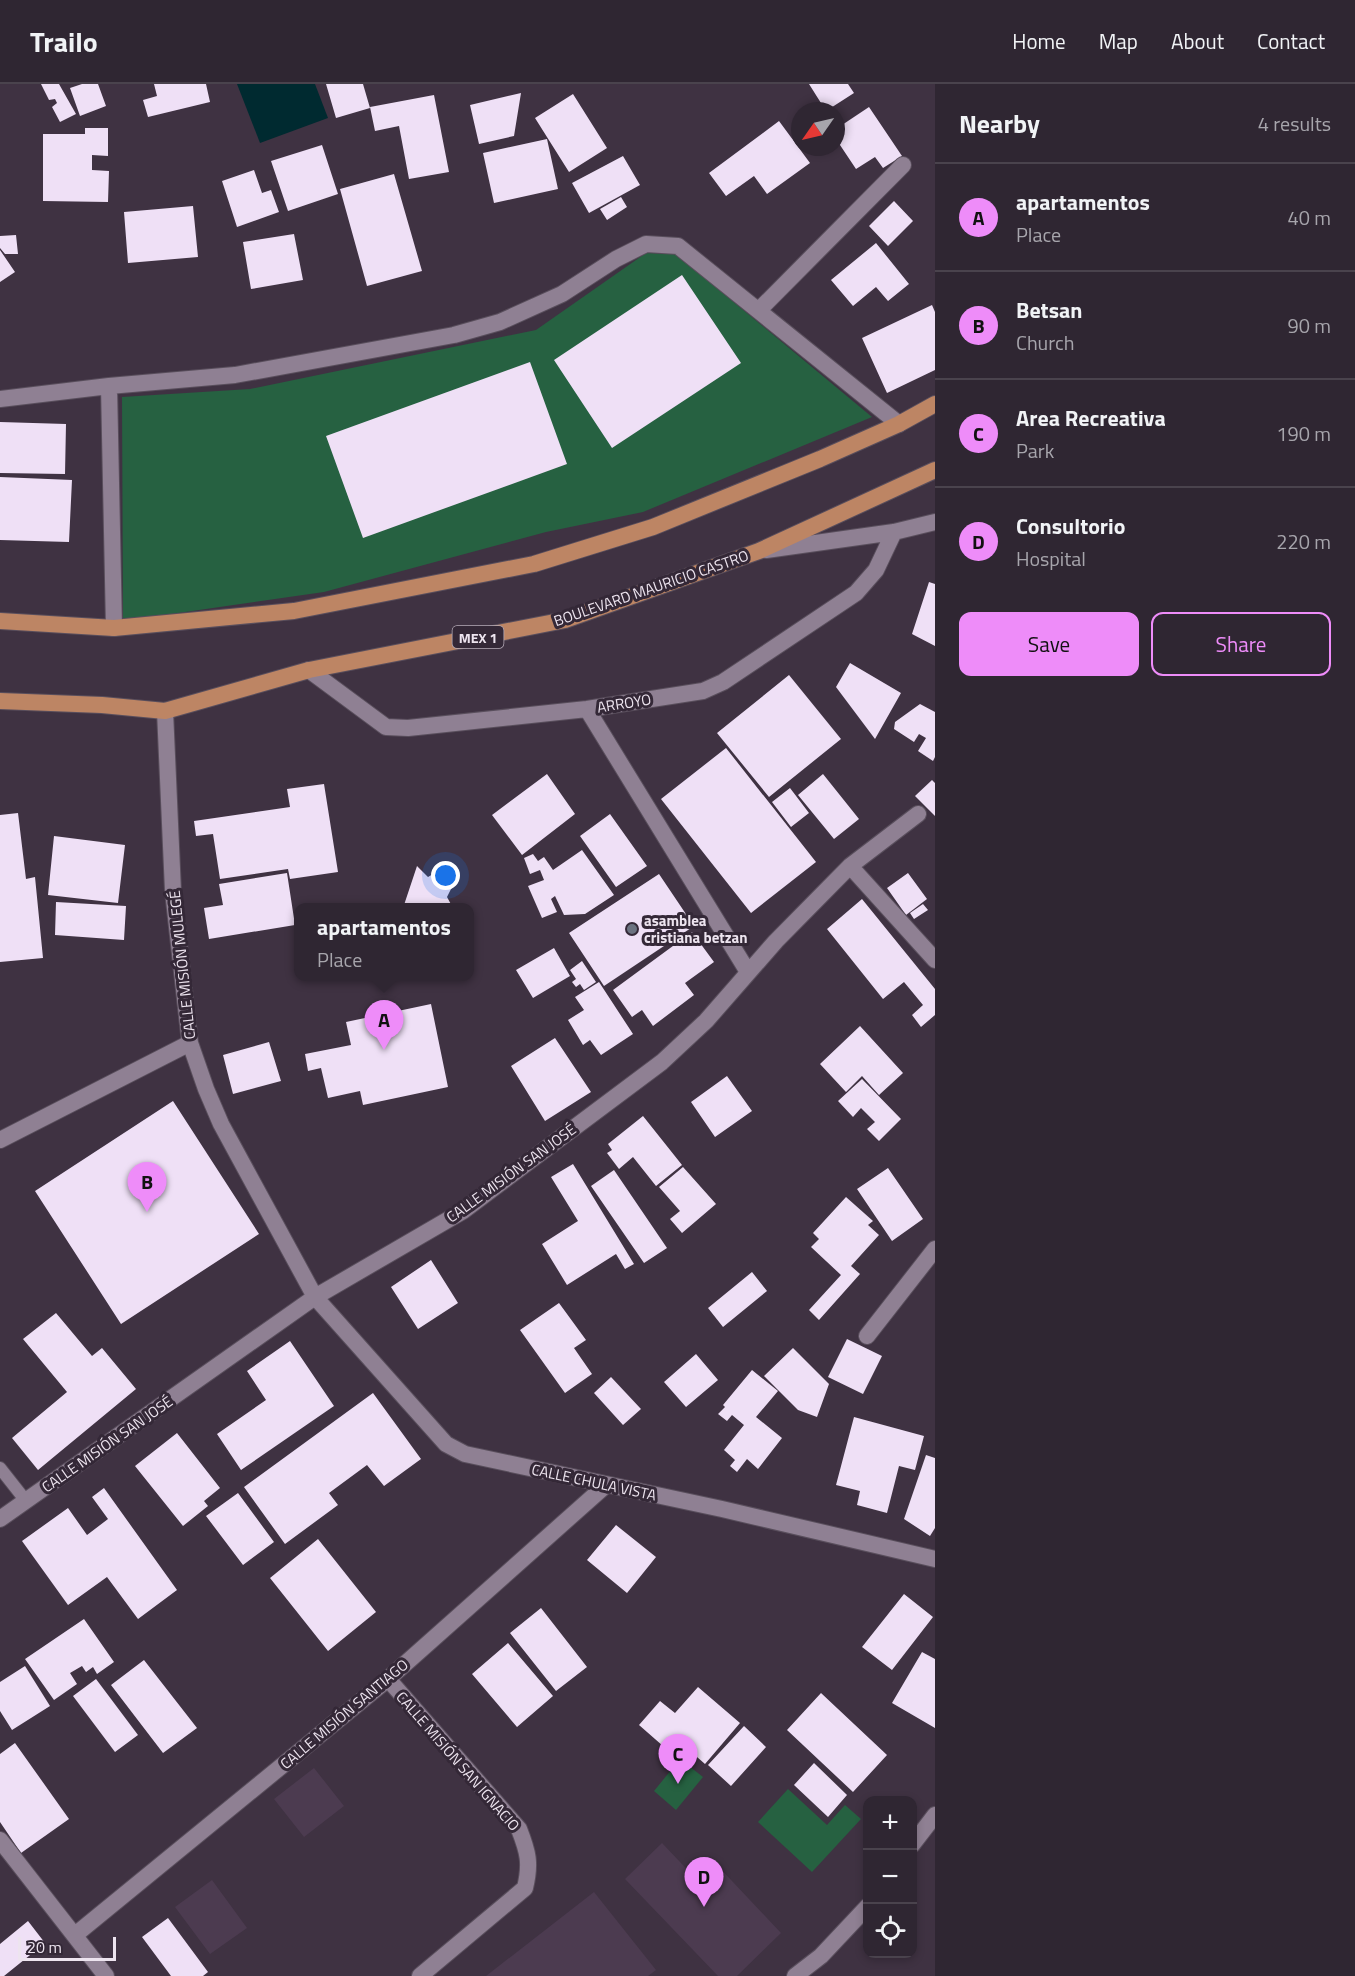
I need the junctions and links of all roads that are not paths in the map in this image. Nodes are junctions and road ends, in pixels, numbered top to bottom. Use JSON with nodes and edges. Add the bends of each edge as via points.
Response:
{"nodes":[{"id":1,"x":903,"y":165,"type":"dead end"},
{"id":2,"x":759,"y":310,"type":"junction"},
{"id":3,"x":109,"y":386,"type":"junction"},
{"id":4,"x":0,"y":399,"type":"edge"},
{"id":5,"x":935,"y":404,"type":"edge"},
{"id":6,"x":899,"y":423,"type":"junction"},
{"id":7,"x":935,"y":470,"type":"edge"},
{"id":8,"x":935,"y":522,"type":"edge"},
{"id":9,"x":894,"y":532,"type":"junction"},
{"id":10,"x":759,"y":551,"type":"junction"},
{"id":11,"x":0,"y":621,"type":"edge"},
{"id":12,"x":114,"y":628,"type":"junction"},
{"id":13,"x":309,"y":670,"type":"junction"},
{"id":14,"x":0,"y":701,"type":"edge"},
{"id":15,"x":587,"y":709,"type":"junction"},
{"id":16,"x":165,"y":711,"type":"junction"},
{"id":17,"x":918,"y":814,"type":"dead end"},
{"id":18,"x":850,"y":866,"type":"junction"},
{"id":19,"x":935,"y":960,"type":"edge"},
{"id":20,"x":748,"y":972,"type":"junction"},
{"id":21,"x":190,"y":1043,"type":"junction"},
{"id":22,"x":0,"y":1140,"type":"edge"},
{"id":23,"x":935,"y":1249,"type":"edge"},
{"id":24,"x":315,"y":1297,"type":"junction"},
{"id":25,"x":867,"y":1336,"type":"dead end"},
{"id":26,"x":0,"y":1468,"type":"edge"},
{"id":27,"x":606,"y":1485,"type":"junction"},
{"id":28,"x":26,"y":1501,"type":"junction"},
{"id":29,"x":0,"y":1520,"type":"edge"},
{"id":30,"x":935,"y":1559,"type":"edge"},
{"id":31,"x":388,"y":1679,"type":"junction"},
{"id":32,"x":935,"y":1815,"type":"edge"},
{"id":33,"x":917,"y":1838,"type":"edge"},
{"id":34,"x":0,"y":1840,"type":"edge"},
{"id":35,"x":863,"y":1912,"type":"edge"},
{"id":36,"x":75,"y":1935,"type":"junction"},
{"id":37,"x":106,"y":1976,"type":"edge"},
{"id":38,"x":420,"y":1976,"type":"edge"},
{"id":39,"x":795,"y":1976,"type":"edge"}],
"edges":[{"from":1,"to":2,"type":"street"},
{"from":2,"to":3,"type":"street","via":[[678,246],[646,244],[562,294],[500,322],[454,335],[235,375]]},
{"from":2,"to":6,"type":"street"},
{"from":3,"to":4,"type":"street"},
{"from":3,"to":12,"type":"street"},
{"from":5,"to":6,"type":"main road"},
{"from":6,"to":12,"type":"main road","via":[[653,527],[534,564],[294,611]]},
{"from":7,"to":10,"type":"main road","name":"BOULEVARD MAURICIO CASTRO","number":"MEX 1"},
{"from":8,"to":9,"type":"street"},
{"from":9,"to":10,"type":"street"},
{"from":9,"to":15,"type":"street","name":"ARROYO","via":[[876,570],[856,593],[723,682],[703,690]]},
{"from":10,"to":13,"type":"main road","name":"BOULEVARD MAURICIO CASTRO","number":"MEX 1","via":[[565,620]]},
{"from":11,"to":12,"type":"main road"},
{"from":13,"to":15,"type":"street","name":"ARROYO","via":[[386,727]]},
{"from":13,"to":16,"type":"main road","name":"BOULEVARD MAURICIO CASTRO","number":"MEX 1"},
{"from":14,"to":16,"type":"main road","name":"BOULEVARD MAURICIO CASTRO","number":"MEX 1"},
{"from":15,"to":20,"type":"street"},
{"from":16,"to":21,"type":"street","name":"CALLE MISIÓN MULEGÉ","via":[[173,891]]},
{"from":17,"to":18,"type":"street","name":"CALLE MISIÓN SAN JOSÉ"},
{"from":18,"to":19,"type":"street"},
{"from":18,"to":20,"type":"street","name":"CALLE MISIÓN SAN JOSÉ"},
{"from":20,"to":24,"type":"street","name":"CALLE MISIÓN SAN JOSÉ","via":[[706,1021],[653,1069],[463,1210]]},
{"from":21,"to":22,"type":"street"},
{"from":21,"to":24,"type":"street","name":"CALLE MISIÓN MULEGÉ","via":[[221,1124]]},
{"from":23,"to":25,"type":"street"},
{"from":24,"to":27,"type":"street","name":"CALLE CHULA VISTA","via":[[447,1444],[465,1454]]},
{"from":24,"to":28,"type":"street","name":"CALLE MISIÓN SAN JOSÉ"},
{"from":26,"to":28,"type":"lane"},
{"from":27,"to":30,"type":"street","name":"CALLE CHULA VISTA"},
{"from":27,"to":31,"type":"street","name":"CALLE MISIÓN SANTIAGO"},
{"from":28,"to":29,"type":"street","name":"CALLE MISIÓN SAN JOSÉ"},
{"from":31,"to":36,"type":"street","name":"CALLE MISIÓN SANTIAGO"},
{"from":31,"to":38,"type":"street","name":"CALLE MISIÓN SAN IGNACIO","via":[[519,1829],[528,1852],[525,1888]]},
{"from":32,"to":33,"type":"street"},
{"from":34,"to":36,"type":"street"},
{"from":35,"to":39,"type":"street","via":[[821,1956]]},
{"from":36,"to":37,"type":"street"}]}
